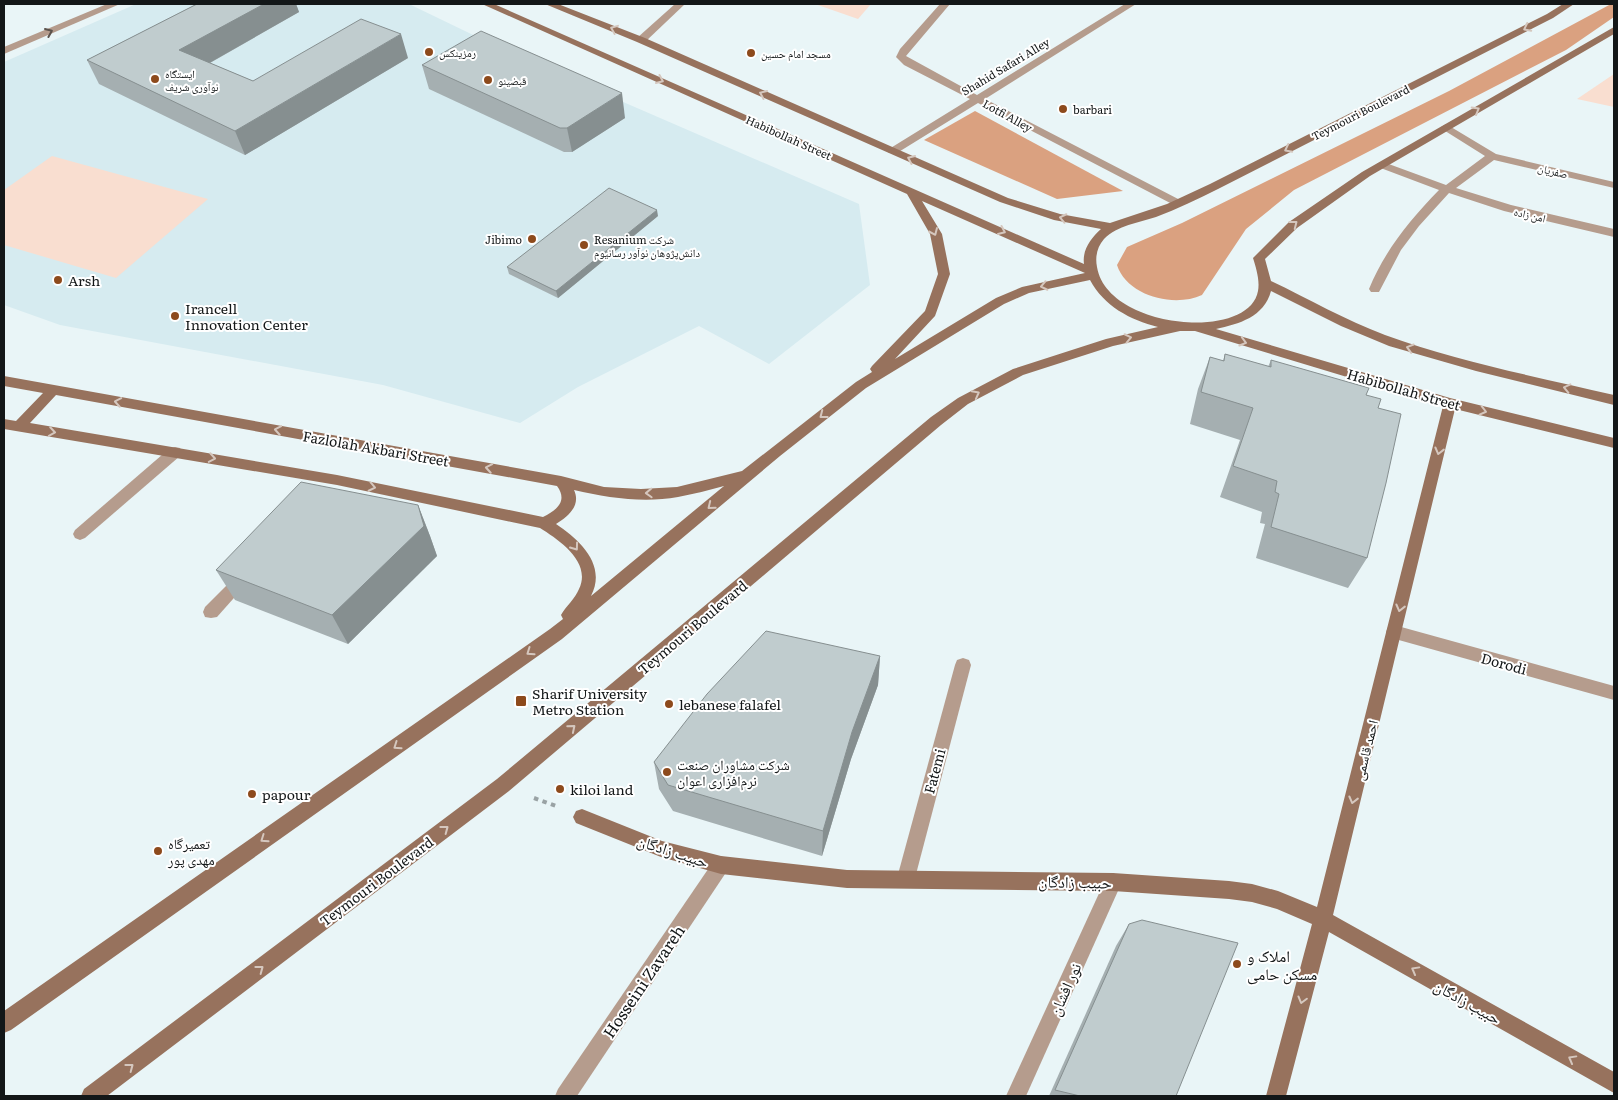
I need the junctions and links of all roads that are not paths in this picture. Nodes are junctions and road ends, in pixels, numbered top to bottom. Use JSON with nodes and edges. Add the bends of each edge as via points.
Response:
{"nodes":[{"id":1,"x":115,"y":4,"type":"edge"},
{"id":2,"x":488,"y":4,"type":"edge"},
{"id":3,"x":550,"y":4,"type":"edge"},
{"id":4,"x":680,"y":4,"type":"edge"},
{"id":5,"x":945,"y":4,"type":"edge"},
{"id":6,"x":1132,"y":4,"type":"edge"},
{"id":7,"x":1569,"y":4,"type":"edge"},
{"id":8,"x":565,"y":10,"type":"junction"},
{"id":9,"x":537,"y":26,"type":"junction"},
{"id":10,"x":1614,"y":30,"type":"edge"},
{"id":11,"x":641,"y":40,"type":"junction"},
{"id":12,"x":4,"y":51,"type":"edge"},
{"id":13,"x":977,"y":98,"type":"junction"},
{"id":14,"x":1446,"y":127,"type":"junction"},
{"id":15,"x":893,"y":151,"type":"junction"},
{"id":16,"x":1492,"y":156,"type":"junction"},
{"id":17,"x":1382,"y":166,"type":"junction"},
{"id":18,"x":1614,"y":185,"type":"edge"},
{"id":19,"x":1447,"y":189,"type":"junction"},
{"id":20,"x":910,"y":190,"type":"junction"},
{"id":21,"x":1178,"y":203,"type":"junction"},
{"id":22,"x":1110,"y":227,"type":"junction"},
{"id":23,"x":1614,"y":233,"type":"edge"},
{"id":24,"x":1091,"y":273,"type":"junction"},
{"id":25,"x":1267,"y":284,"type":"junction"},
{"id":26,"x":1375,"y":289,"type":"dead end"},
{"id":27,"x":1188,"y":328,"type":"junction"},
{"id":28,"x":4,"y":381,"type":"edge"},
{"id":29,"x":861,"y":385,"type":"junction"},
{"id":30,"x":52,"y":390,"type":"junction"},
{"id":31,"x":1614,"y":400,"type":"edge"},
{"id":32,"x":1450,"y":403,"type":"junction"},
{"id":33,"x":11,"y":426,"type":"edge"},
{"id":34,"x":1614,"y":443,"type":"edge"},
{"id":35,"x":175,"y":452,"type":"junction"},
{"id":36,"x":748,"y":475,"type":"junction"},
{"id":37,"x":337,"y":480,"type":"junction"},
{"id":38,"x":561,"y":481,"type":"junction"},
{"id":39,"x":323,"y":494,"type":"edge"},
{"id":40,"x":544,"y":523,"type":"junction"},
{"id":41,"x":80,"y":534,"type":"dead end"},
{"id":42,"x":257,"y":563,"type":"edge"},
{"id":43,"x":211,"y":612,"type":"dead end"},
{"id":44,"x":1394,"y":632,"type":"junction"},
{"id":45,"x":556,"y":634,"type":"junction"},
{"id":46,"x":963,"y":665,"type":"dead end"},
{"id":47,"x":1614,"y":693,"type":"edge"},
{"id":48,"x":582,"y":817,"type":"road end"},
{"id":49,"x":721,"y":865,"type":"junction"},
{"id":50,"x":906,"y":878,"type":"junction"},
{"id":51,"x":1113,"y":882,"type":"junction"},
{"id":52,"x":1323,"y":919,"type":"junction"},
{"id":53,"x":4,"y":1023,"type":"edge"},
{"id":54,"x":1614,"y":1083,"type":"edge"},
{"id":55,"x":91,"y":1096,"type":"edge"},
{"id":56,"x":565,"y":1096,"type":"edge"},
{"id":57,"x":1016,"y":1096,"type":"edge"},
{"id":58,"x":1276,"y":1096,"type":"edge"}],
"edges":[{"from":12,"to":1,"type":"street","one_way":true},
{"from":2,"to":9,"type":"main road","name":"Habibollah Street"},
{"from":3,"to":8,"type":"main road"},
{"from":4,"to":11,"type":"street"},
{"from":5,"to":13,"type":"street","name":"Lotfi Alley","via":[[901,57]]},
{"from":6,"to":13,"type":"street","name":"Shahid Safari Alley"},
{"from":7,"to":21,"type":"main road","name":"Teymouri Boulevard","one_way":true},
{"from":8,"to":9,"type":"main road"},
{"from":11,"to":8,"type":"main road","one_way":true},
{"from":9,"to":20,"type":"main road","name":"Habibollah Street","one_way":true},
{"from":14,"to":10,"type":"main road","one_way":true},
{"from":15,"to":11,"type":"main road","one_way":true},
{"from":13,"to":15,"type":"street","name":"Shahid Safari Alley"},
{"from":13,"to":21,"type":"street","name":"Lotfi Alley"},
{"from":14,"to":16,"type":"street","name":"صفریان"},
{"from":14,"to":17,"type":"main road"},
{"from":22,"to":15,"type":"main road","one_way":true,"via":[[1058,217],[1004,200]]},
{"from":16,"to":18,"type":"street","name":"صفریان"},
{"from":16,"to":19,"type":"street"},
{"from":17,"to":19,"type":"street","name":"امن زاده"},
{"from":25,"to":17,"type":"main road","one_way":true,"via":[[1259,258],[1293,225]]},
{"from":19,"to":23,"type":"street","name":"امن زاده","via":[[1508,208]]},
{"from":19,"to":26,"type":"street","via":[[1408,230],[1381,272]]},
{"from":20,"to":24,"type":"main road","name":"Habibollah Street","one_way":true},
{"from":20,"to":29,"type":"main road","one_way":true,"via":[[936,234],[944,274],[931,314]]},
{"from":21,"to":22,"type":"main road","name":"Teymouri Boulevard"},
{"from":22,"to":24,"type":"main road","via":[[1097,239],[1090,254]]},
{"from":24,"to":27,"type":"main road","name":"Habibollah Street","via":[[1104,294],[1124,309],[1150,321]]},
{"from":24,"to":29,"type":"main road","one_way":true,"via":[[1026,290],[1000,301]]},
{"from":25,"to":27,"type":"main road","name":"Teymouri Boulevard","via":[[1262,299],[1251,312],[1234,322]]},
{"from":31,"to":25,"type":"main road","one_way":true,"via":[[1393,343]]},
{"from":27,"to":32,"type":"main road","name":"Habibollah Street","one_way":true},
{"from":55,"to":27,"type":"main road","name":"Teymouri Boulevard","one_way":true,"via":[[503,786],[936,421],[964,401],[1018,372],[1111,342]]},
{"from":28,"to":30,"type":"main road","name":"Fazlolah Akbari Street"},
{"from":29,"to":36,"type":"main road","one_way":true},
{"from":30,"to":33,"type":"main road"},
{"from":38,"to":30,"type":"main road","name":"Fazlolah Akbari Street","one_way":true},
{"from":32,"to":34,"type":"main road","name":"Habibollah Street","one_way":true},
{"from":32,"to":44,"type":"main road","name":"احمد قاسمی","one_way":true},
{"from":33,"to":35,"type":"main road","one_way":true},
{"from":35,"to":37,"type":"main road","one_way":true},
{"from":35,"to":41,"type":"street"},
{"from":36,"to":38,"type":"main road","name":"Fazlolah Akbari Street","one_way":true,"via":[[677,492],[659,493],[604,492]]},
{"from":36,"to":45,"type":"main road","one_way":true},
{"from":37,"to":39,"type":"street"},
{"from":37,"to":40,"type":"main road","one_way":true},
{"from":38,"to":40,"type":"main road","via":[[568,489],[570,499],[566,509],[557,518]]},
{"from":40,"to":45,"type":"main road","one_way":true,"via":[[569,539],[587,568],[589,582]]},
{"from":42,"to":43,"type":"street"},
{"from":44,"to":47,"type":"street","name":"Dorodi"},
{"from":44,"to":52,"type":"main road","name":"احمد قاسمی","one_way":true},
{"from":45,"to":53,"type":"main road","one_way":true},
{"from":46,"to":50,"type":"street","name":"Fatemi"},
{"from":48,"to":49,"type":"main road","name":"حبیب زادگان","via":[[661,849]]},
{"from":49,"to":50,"type":"main road","name":"حبیب زادگان","via":[[847,879]]},
{"from":49,"to":56,"type":"street","name":"Hosseini Zavareh"},
{"from":50,"to":51,"type":"main road","name":"حبیب زادگان"},
{"from":51,"to":52,"type":"main road","name":"حبیب زادگان","via":[[1252,893]]},
{"from":51,"to":57,"type":"street","name":"نور افشان"},
{"from":54,"to":52,"type":"main road","name":"حبیب زادگان","one_way":true},
{"from":52,"to":58,"type":"main road","name":"احمد قاسمی","one_way":true}]}
